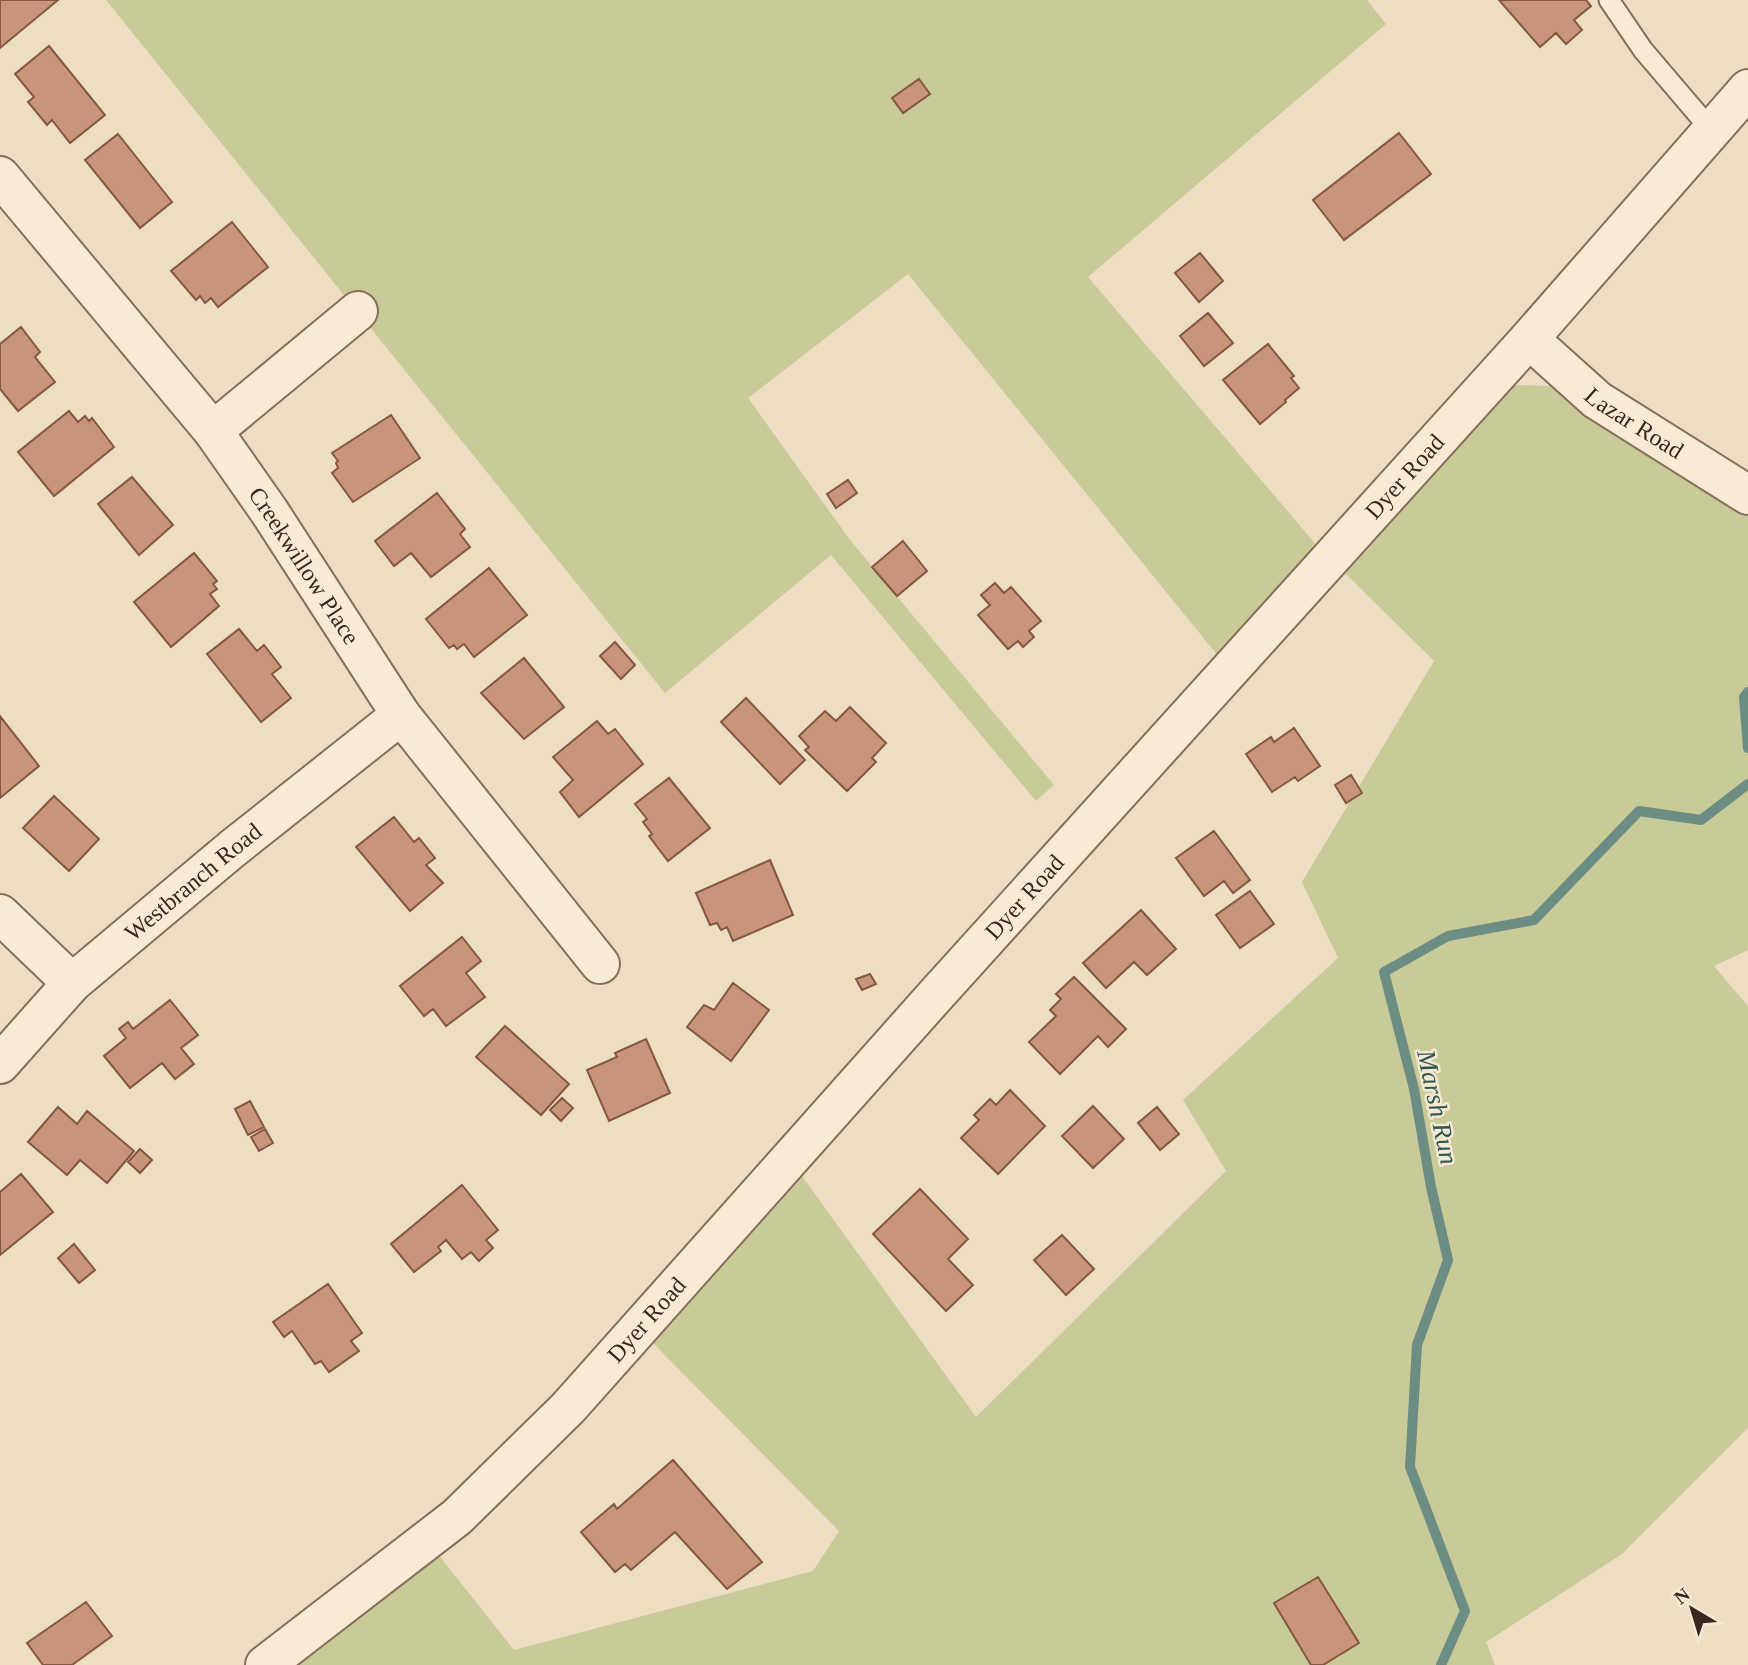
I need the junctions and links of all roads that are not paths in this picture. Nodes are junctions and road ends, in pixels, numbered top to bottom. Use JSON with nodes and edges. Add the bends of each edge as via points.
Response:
{"nodes":[{"id":1,"x":1609,"y":0,"type":"edge"},
{"id":2,"x":1748,"y":89,"type":"edge"},
{"id":3,"x":1712,"y":131,"type":"junction"},
{"id":4,"x":0,"y":176,"type":"edge"},
{"id":5,"x":358,"y":311,"type":"dead end"},
{"id":6,"x":1529,"y":339,"type":"junction"},
{"id":7,"x":213,"y":431,"type":"junction"},
{"id":8,"x":1748,"y":495,"type":"edge"},
{"id":9,"x":401,"y":715,"type":"junction"},
{"id":10,"x":0,"y":914,"type":"edge"},
{"id":11,"x":600,"y":964,"type":"dead end"},
{"id":12,"x":72,"y":983,"type":"junction"},
{"id":13,"x":0,"y":1064,"type":"edge"},
{"id":14,"x":265,"y":1665,"type":"edge"}],
"edges":[{"from":1,"to":3,"type":"lane","via":[[1643,50]]},
{"from":2,"to":3,"type":"street","name":"Dyer Road"},
{"from":3,"to":6,"type":"street","name":"Dyer Road"},
{"from":4,"to":7,"type":"street","name":"Creekwillow Place"},
{"from":5,"to":7,"type":"street"},
{"from":6,"to":8,"type":"street","name":"Lazar Road","via":[[1597,400]]},
{"from":6,"to":14,"type":"street","name":"Dyer Road","via":[[568,1408],[457,1517]]},
{"from":7,"to":9,"type":"street","name":"Creekwillow Place"},
{"from":9,"to":11,"type":"street","name":"Creekwillow Place"},
{"from":9,"to":12,"type":"street","name":"Westbranch Road"},
{"from":10,"to":12,"type":"street"},
{"from":12,"to":13,"type":"street","name":"Westbranch Road"}]}
